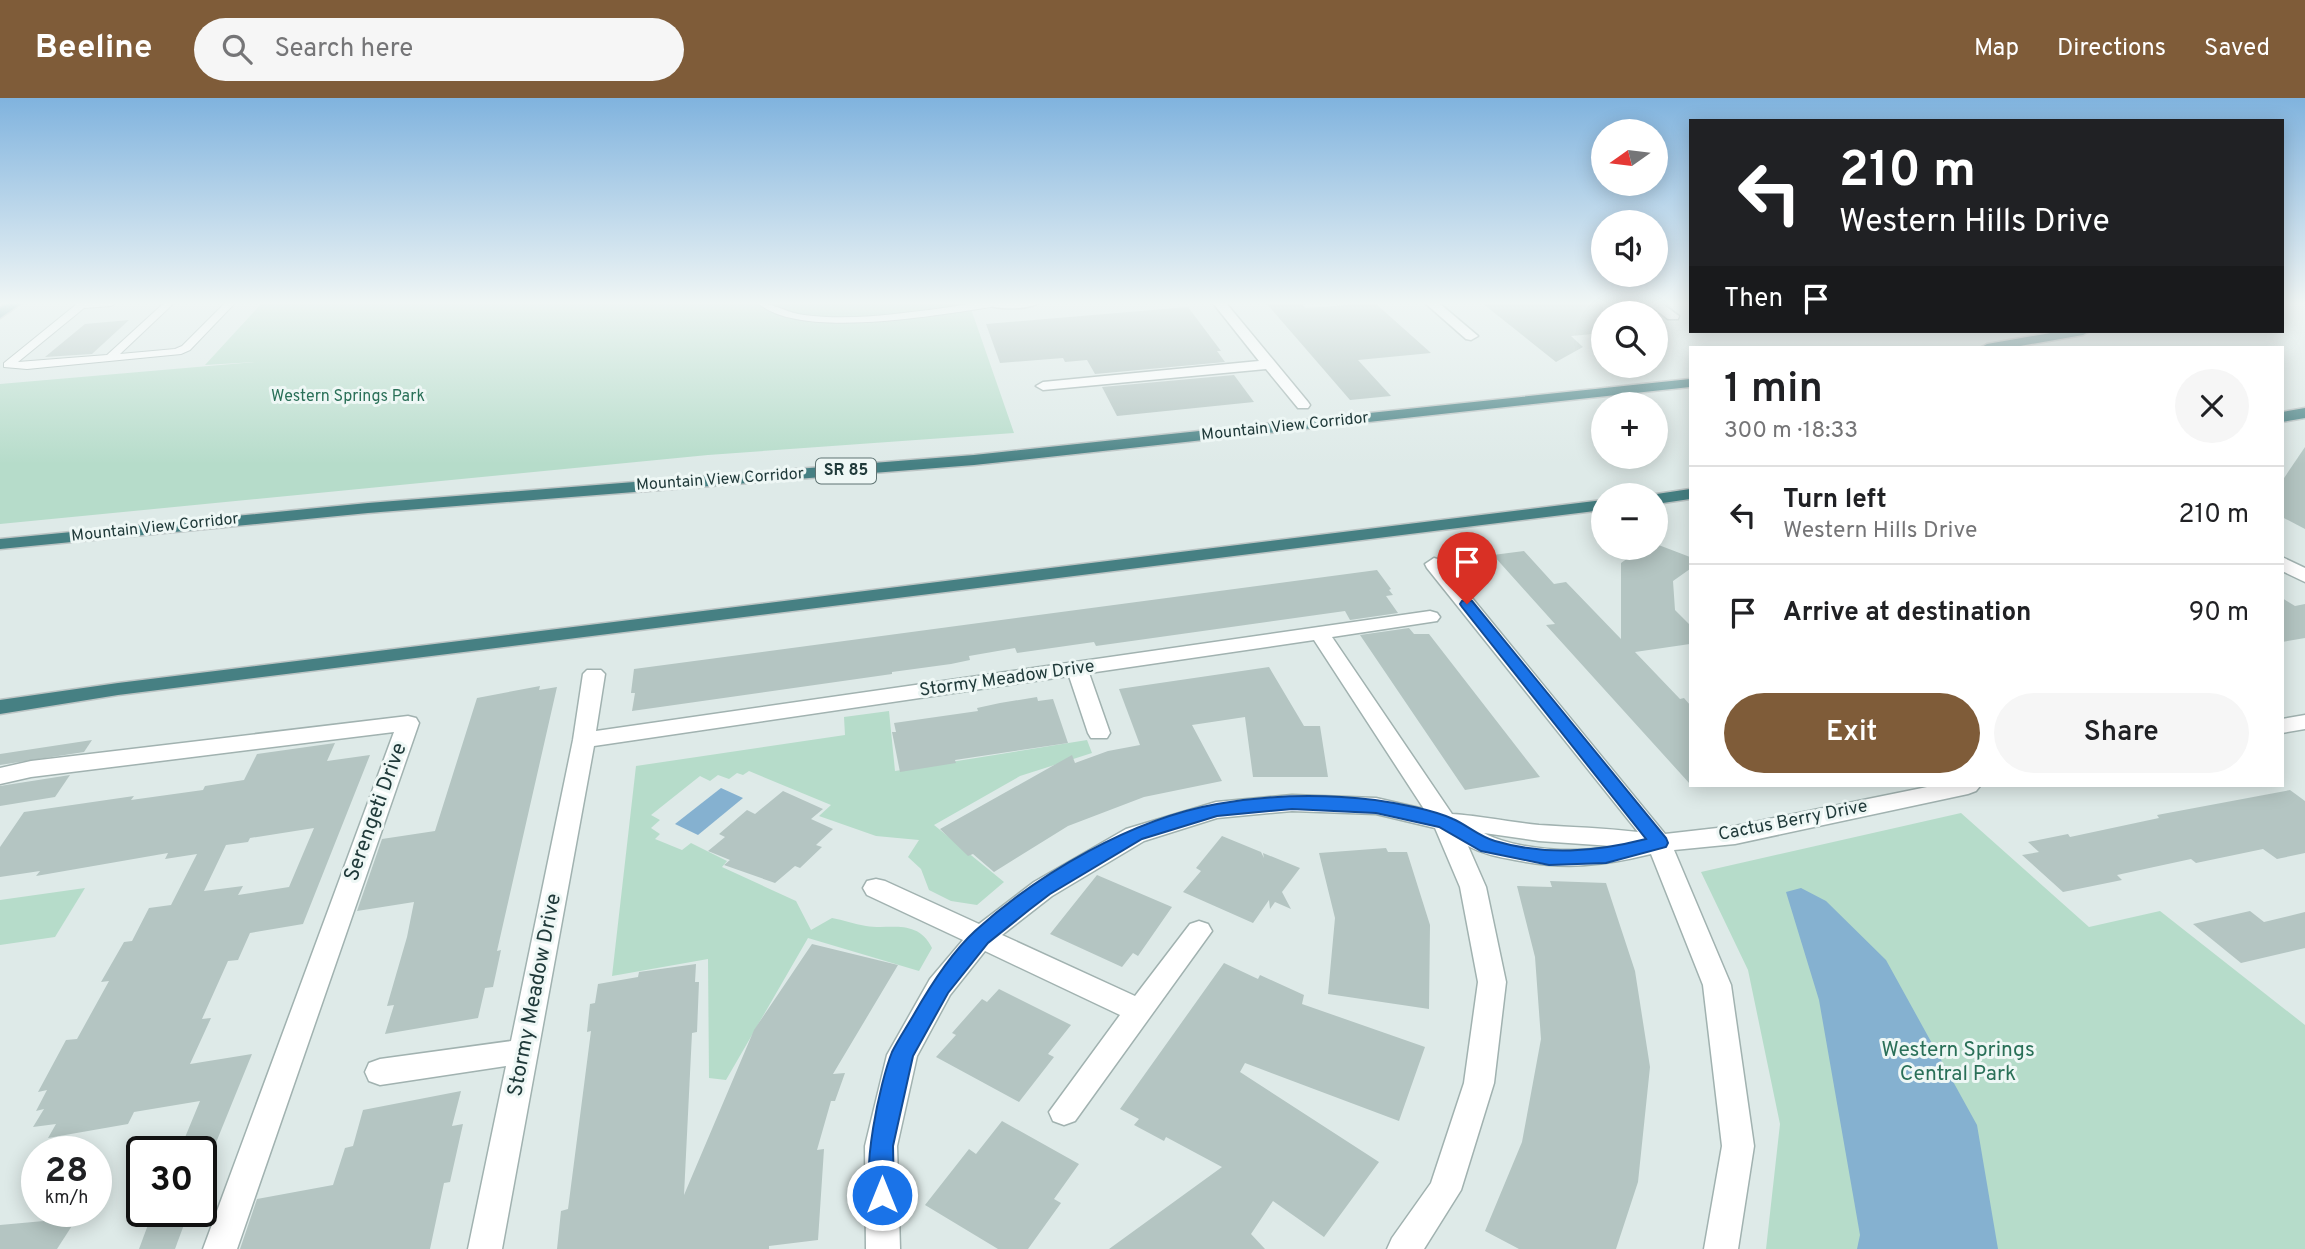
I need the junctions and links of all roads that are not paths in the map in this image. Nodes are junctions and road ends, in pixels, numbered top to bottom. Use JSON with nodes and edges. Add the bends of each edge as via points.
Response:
{"nodes":[{"id":1,"x":18,"y":357,"type":"edge"},
{"id":2,"x":111,"y":357,"type":"edge"},
{"id":3,"x":130,"y":357,"type":"edge"},
{"id":4,"x":1263,"y":357,"type":"edge"},
{"id":5,"x":109,"y":359,"type":"junction"},
{"id":6,"x":1269,"y":364,"type":"junction"},
{"id":7,"x":1689,"y":383,"type":"edge"},
{"id":8,"x":1043,"y":386,"type":"dead end"},
{"id":9,"x":1303,"y":405,"type":"dead end"},
{"id":10,"x":2305,"y":413,"type":"edge"},
{"id":11,"x":2284,"y":417,"type":"edge"},
{"id":12,"x":1689,"y":494,"type":"edge"},
{"id":13,"x":1668,"y":497,"type":"edge"},
{"id":14,"x":1591,"y":506,"type":"edge"},
{"id":15,"x":0,"y":544,"type":"edge"},
{"id":16,"x":1434,"y":564,"type":"dead end"},
{"id":17,"x":2284,"y":564,"type":"edge"},
{"id":18,"x":2305,"y":576,"type":"edge"},
{"id":19,"x":1430,"y":617,"type":"dead end"},
{"id":20,"x":1320,"y":634,"type":"junction"},
{"id":21,"x":1077,"y":669,"type":"junction"},
{"id":22,"x":594,"y":674,"type":"dead end"},
{"id":23,"x":0,"y":707,"type":"edge"},
{"id":24,"x":2305,"y":722,"type":"edge"},
{"id":25,"x":2284,"y":726,"type":"edge"},
{"id":26,"x":1099,"y":733,"type":"dead end"},
{"id":27,"x":584,"y":740,"type":"junction"},
{"id":28,"x":0,"y":776,"type":"edge"},
{"id":29,"x":1962,"y":787,"type":"edge"},
{"id":30,"x":1445,"y":822,"type":"junction"},
{"id":31,"x":1659,"y":843,"type":"junction"},
{"id":32,"x":876,"y":888,"type":"dead end"},
{"id":33,"x":1199,"y":931,"type":"dead end"},
{"id":34,"x":981,"y":937,"type":"junction"},
{"id":35,"x":1138,"y":1010,"type":"junction"},
{"id":36,"x":524,"y":1051,"type":"junction"},
{"id":37,"x":380,"y":1072,"type":"dead end"},
{"id":38,"x":1064,"y":1112,"type":"dead end"},
{"id":39,"x":220,"y":1249,"type":"edge"},
{"id":40,"x":485,"y":1249,"type":"edge"},
{"id":41,"x":883,"y":1249,"type":"edge"},
{"id":42,"x":1404,"y":1249,"type":"edge"},
{"id":43,"x":1721,"y":1249,"type":"edge"}],
"edges":[{"from":1,"to":5,"type":"lane","via":[[8,365]]},
{"from":2,"to":5,"type":"lane"},
{"from":3,"to":5,"type":"lane"},
{"from":4,"to":6,"type":"street"},
{"from":6,"to":8,"type":"street"},
{"from":6,"to":9,"type":"street"},
{"from":7,"to":15,"type":"highway","name":"Mountain View Corridor","number":"SR 85","via":[[974,460],[368,508]]},
{"from":10,"to":11,"type":"highway"},
{"from":12,"to":13,"type":"highway"},
{"from":14,"to":23,"type":"highway"},
{"from":16,"to":31,"type":"street"},
{"from":17,"to":18,"type":"street"},
{"from":19,"to":20,"type":"street","name":"Stormy Meadow Drive"},
{"from":20,"to":21,"type":"street","name":"Stormy Meadow Drive"},
{"from":20,"to":30,"type":"street"},
{"from":21,"to":26,"type":"street"},
{"from":21,"to":27,"type":"street","name":"Stormy Meadow Drive"},
{"from":22,"to":27,"type":"street","name":"Stormy Meadow Drive"},
{"from":24,"to":25,"type":"street"},
{"from":27,"to":36,"type":"street","name":"Stormy Meadow Drive"},
{"from":28,"to":39,"type":"street","name":"Serengeti Drive","via":[[408,723]]},
{"from":29,"to":31,"type":"street","name":"Cactus Berry Drive","via":[[1735,835]]},
{"from":30,"to":31,"type":"street","name":"Cactus Berry Drive","via":[[1488,846],[1549,858],[1606,856]]},
{"from":30,"to":34,"type":"street","via":[[1376,806],[1292,803],[1216,810],[1135,835],[1043,889]]},
{"from":30,"to":42,"type":"street","via":[[1473,887],[1492,982],[1479,1083],[1445,1190]]},
{"from":31,"to":43,"type":"street","via":[[1717,985],[1738,1146]]},
{"from":32,"to":34,"type":"street"},
{"from":33,"to":35,"type":"street"},
{"from":34,"to":35,"type":"street"},
{"from":34,"to":41,"type":"street","via":[[940,987],[902,1055],[881,1146]]},
{"from":35,"to":38,"type":"street"},
{"from":36,"to":37,"type":"street"},
{"from":36,"to":40,"type":"street","name":"Stormy Meadow Drive"}]}
